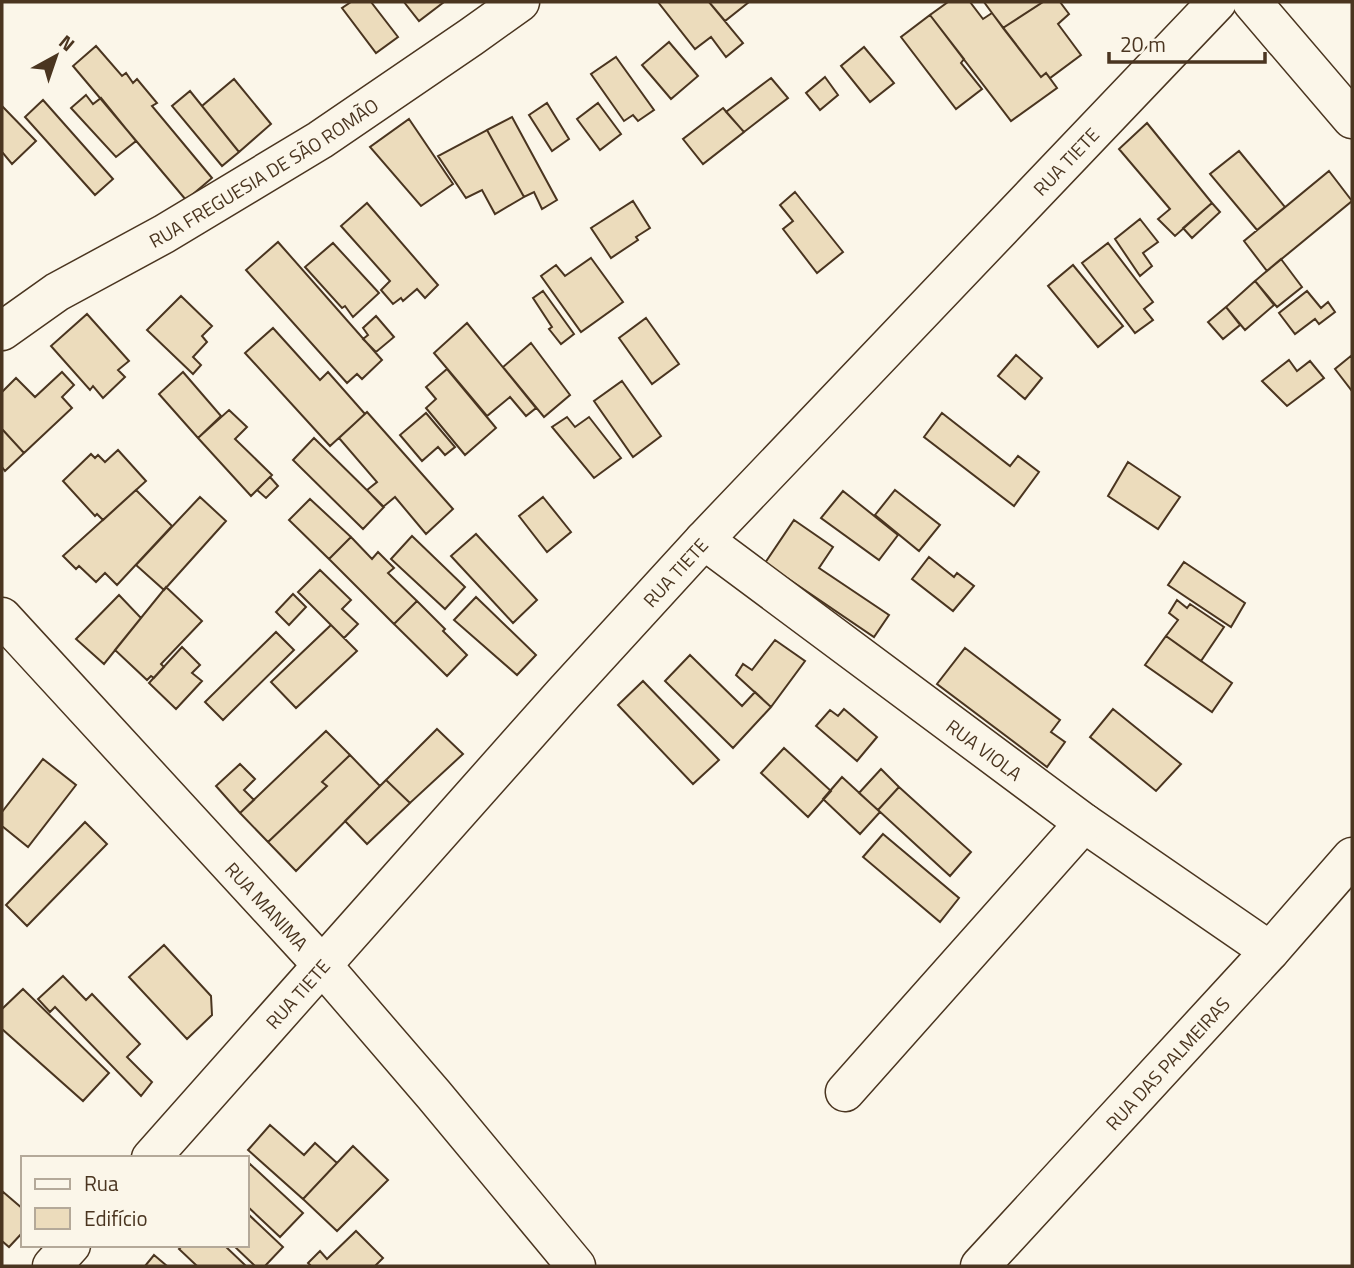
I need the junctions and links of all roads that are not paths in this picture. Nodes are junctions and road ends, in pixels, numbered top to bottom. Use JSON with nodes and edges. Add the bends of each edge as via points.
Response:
{"nodes":[{"id":1,"x":520,"y":2,"type":"edge"},
{"id":2,"x":1217,"y":2,"type":"edge"},
{"id":3,"x":1252,"y":2,"type":"edge"},
{"id":4,"x":1352,"y":118,"type":"edge"},
{"id":5,"x":2,"y":331,"type":"edge"},
{"id":6,"x":704,"y":540,"type":"junction"},
{"id":7,"x":2,"y":617,"type":"edge"},
{"id":8,"x":1084,"y":823,"type":"junction"},
{"id":9,"x":1352,"y":857,"type":"edge"},
{"id":10,"x":1270,"y":951,"type":"junction"},
{"id":11,"x":321,"y":965,"type":"junction"},
{"id":12,"x":845,"y":1092,"type":"dead end"},
{"id":13,"x":153,"y":1156,"type":"edge"},
{"id":14,"x":69,"y":1247,"type":"edge"},
{"id":15,"x":52,"y":1266,"type":"edge"},
{"id":16,"x":576,"y":1266,"type":"edge"},
{"id":17,"x":980,"y":1266,"type":"edge"}],
"edges":[{"from":1,"to":5,"type":"street","name":"RUA FREGUESIA DE SÃO ROMÃO","via":[[320,140],[57,292]]},
{"from":2,"to":6,"type":"street","name":"RUA TIETE"},
{"from":3,"to":4,"type":"street"},
{"from":6,"to":8,"type":"street","name":"RUA VIOLA"},
{"from":6,"to":11,"type":"street","name":"RUA TIETE"},
{"from":7,"to":11,"type":"street","name":"RUA MANIMA"},
{"from":8,"to":10,"type":"street","name":"RUA VIOLA"},
{"from":8,"to":12,"type":"street"},
{"from":9,"to":10,"type":"street","name":"RUA DAS PALMEIRAS"},
{"from":10,"to":17,"type":"street","name":"RUA DAS PALMEIRAS"},
{"from":11,"to":13,"type":"street","name":"RUA TIETE"},
{"from":11,"to":16,"type":"street","name":"RUA MANIMA"},
{"from":14,"to":15,"type":"street"}]}
